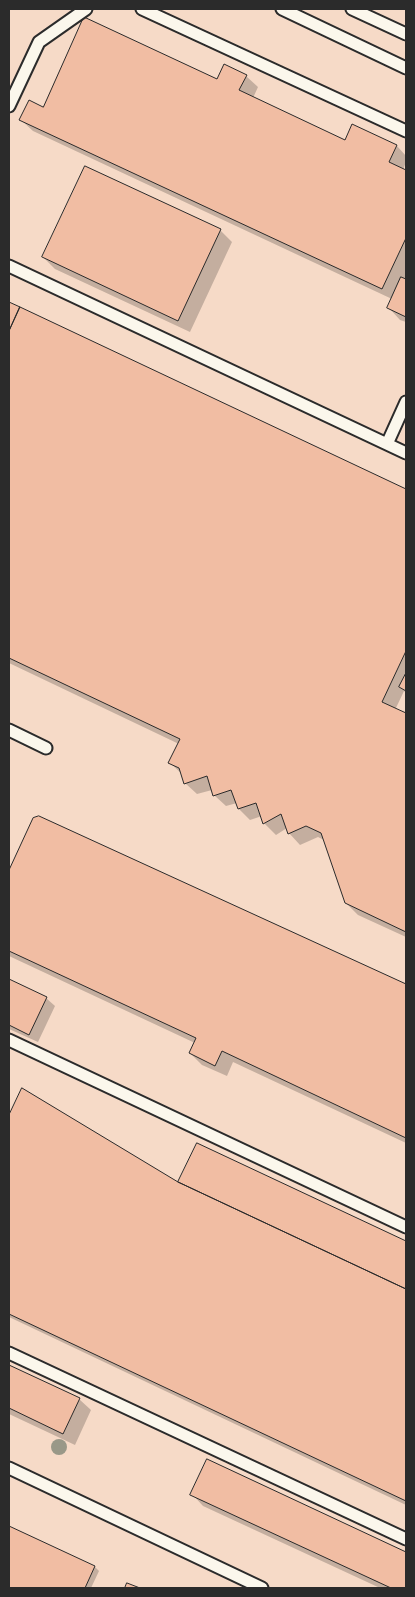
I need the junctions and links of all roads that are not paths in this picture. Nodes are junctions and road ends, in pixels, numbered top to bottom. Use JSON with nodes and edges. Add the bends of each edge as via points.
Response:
{"nodes":[{"id":1,"x":86,"y":9,"type":"edge"},
{"id":2,"x":142,"y":9,"type":"edge"},
{"id":3,"x":282,"y":9,"type":"edge"},
{"id":4,"x":352,"y":9,"type":"edge"},
{"id":5,"x":406,"y":34,"type":"edge"},
{"id":6,"x":406,"y":68,"type":"edge"},
{"id":7,"x":9,"y":106,"type":"edge"},
{"id":8,"x":406,"y":132,"type":"edge"},
{"id":9,"x":9,"y":266,"type":"edge"},
{"id":10,"x":406,"y":402,"type":"edge"},
{"id":11,"x":387,"y":444,"type":"junction"},
{"id":12,"x":406,"y":453,"type":"edge"},
{"id":13,"x":9,"y":730,"type":"edge"},
{"id":14,"x":46,"y":748,"type":"dead end"},
{"id":15,"x":9,"y":1040,"type":"edge"},
{"id":16,"x":406,"y":1227,"type":"edge"},
{"id":17,"x":9,"y":1352,"type":"edge"},
{"id":18,"x":9,"y":1468,"type":"edge"},
{"id":19,"x":406,"y":1540,"type":"edge"},
{"id":20,"x":262,"y":1588,"type":"edge"}],
"edges":[{"from":1,"to":7,"type":"lane","via":[[39,42]]},
{"from":2,"to":8,"type":"lane"},
{"from":3,"to":6,"type":"lane"},
{"from":4,"to":5,"type":"lane"},
{"from":9,"to":11,"type":"lane"},
{"from":10,"to":11,"type":"lane"},
{"from":11,"to":12,"type":"lane"},
{"from":13,"to":14,"type":"lane"},
{"from":15,"to":16,"type":"lane"},
{"from":17,"to":19,"type":"lane"},
{"from":18,"to":20,"type":"lane"}]}
